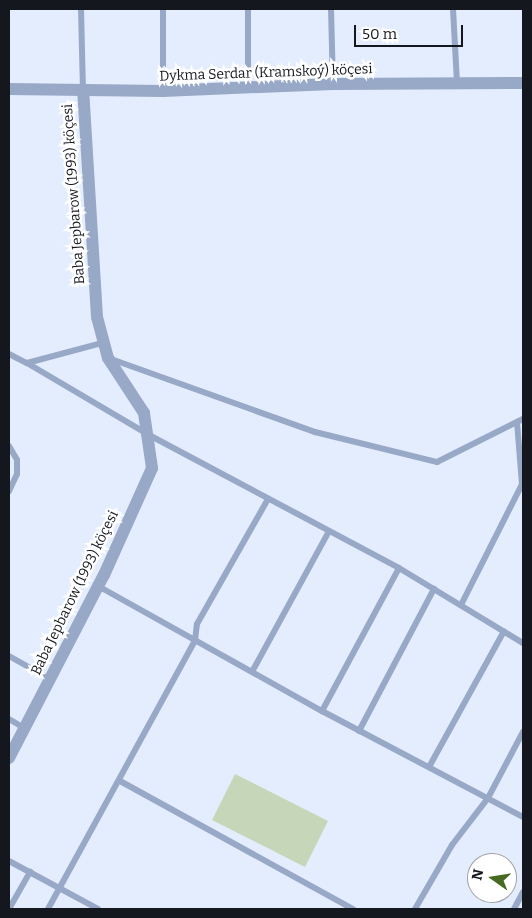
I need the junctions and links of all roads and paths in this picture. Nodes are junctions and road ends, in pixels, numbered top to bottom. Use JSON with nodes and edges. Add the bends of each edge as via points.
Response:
{"nodes":[{"id":1,"x":81,"y":9,"type":"edge"},
{"id":2,"x":164,"y":9,"type":"edge"},
{"id":3,"x":248,"y":9,"type":"edge"},
{"id":4,"x":331,"y":9,"type":"edge"},
{"id":5,"x":453,"y":9,"type":"edge"},
{"id":6,"x":456,"y":83,"type":"junction"},
{"id":7,"x":523,"y":83,"type":"edge"},
{"id":8,"x":333,"y":84,"type":"junction"},
{"id":9,"x":248,"y":88,"type":"junction"},
{"id":10,"x":9,"y":89,"type":"edge"},
{"id":11,"x":83,"y":91,"type":"junction"},
{"id":12,"x":164,"y":91,"type":"junction"},
{"id":13,"x":102,"y":343,"type":"junction"},
{"id":14,"x":9,"y":354,"type":"edge"},
{"id":15,"x":108,"y":358,"type":"junction"},
{"id":16,"x":27,"y":364,"type":"junction"},
{"id":17,"x":520,"y":421,"type":"edge"},
{"id":18,"x":149,"y":435,"type":"junction"},
{"id":19,"x":9,"y":446,"type":"edge"},
{"id":20,"x":9,"y":490,"type":"edge"},
{"id":21,"x":268,"y":498,"type":"junction"},
{"id":22,"x":329,"y":531,"type":"junction"},
{"id":23,"x":399,"y":568,"type":"junction"},
{"id":24,"x":98,"y":586,"type":"junction"},
{"id":25,"x":434,"y":589,"type":"junction"},
{"id":26,"x":461,"y":605,"type":"junction"},
{"id":27,"x":504,"y":631,"type":"junction"},
{"id":28,"x":195,"y":640,"type":"junction"},
{"id":29,"x":523,"y":643,"type":"edge"},
{"id":30,"x":9,"y":656,"type":"edge"},
{"id":31,"x":253,"y":670,"type":"junction"},
{"id":32,"x":50,"y":679,"type":"junction"},
{"id":33,"x":322,"y":711,"type":"junction"},
{"id":34,"x":9,"y":720,"type":"edge"},
{"id":35,"x":24,"y":728,"type":"junction"},
{"id":36,"x":359,"y":731,"type":"junction"},
{"id":37,"x":523,"y":732,"type":"edge"},
{"id":38,"x":9,"y":758,"type":"edge"},
{"id":39,"x":429,"y":767,"type":"junction"},
{"id":40,"x":120,"y":781,"type":"junction"},
{"id":41,"x":488,"y":798,"type":"junction"},
{"id":42,"x":523,"y":817,"type":"edge"},
{"id":43,"x":9,"y":861,"type":"edge"},
{"id":44,"x":30,"y":872,"type":"junction"},
{"id":45,"x":60,"y":888,"type":"junction"},
{"id":46,"x":523,"y":892,"type":"edge"},
{"id":47,"x":10,"y":909,"type":"edge"},
{"id":48,"x":48,"y":909,"type":"edge"},
{"id":49,"x":98,"y":909,"type":"edge"},
{"id":50,"x":353,"y":909,"type":"edge"},
{"id":51,"x":415,"y":909,"type":"edge"},
{"id":52,"x":514,"y":909,"type":"edge"}],
"edges":[{"from":1,"to":11,"type":"lane"},
{"from":2,"to":12,"type":"lane"},
{"from":3,"to":9,"type":"lane"},
{"from":4,"to":8,"type":"lane"},
{"from":5,"to":6,"type":"lane"},
{"from":6,"to":7,"type":"street","name":"Dykma Serdar (Kramskoý) köçesi"},
{"from":6,"to":8,"type":"street","name":"Dykma Serdar (Kramskoý) köçesi"},
{"from":8,"to":9,"type":"street","name":"Dykma Serdar (Kramskoý) köçesi"},
{"from":9,"to":12,"type":"street","name":"Dykma Serdar (Kramskoý) köçesi"},
{"from":10,"to":11,"type":"street","name":"Dykma Serdar (Kramskoý) köçesi"},
{"from":11,"to":12,"type":"street","name":"Dykma Serdar (Kramskoý) köçesi"},
{"from":11,"to":13,"type":"street","name":"Baba Jepbarow (1993) köçesi","via":[[97,317]]},
{"from":13,"to":15,"type":"street","name":"Baba Jepbarow (1993) köçesi"},
{"from":13,"to":16,"type":"lane"},
{"from":14,"to":16,"type":"lane"},
{"from":15,"to":17,"type":"lane","via":[[315,432],[437,462]]},
{"from":15,"to":18,"type":"street","name":"Baba Jepbarow (1993) köçesi","via":[[144,413]]},
{"from":16,"to":18,"type":"lane"},
{"from":17,"to":26,"type":"lane","via":[[522,484]]},
{"from":18,"to":21,"type":"lane"},
{"from":18,"to":24,"type":"street","name":"Baba Jepbarow (1993) köçesi","via":[[152,468]]},
{"from":19,"to":20,"type":"lane","via":[[17,467]]},
{"from":21,"to":22,"type":"lane"},
{"from":21,"to":28,"type":"lane","via":[[197,624]]},
{"from":22,"to":23,"type":"lane"},
{"from":22,"to":31,"type":"lane"},
{"from":23,"to":25,"type":"lane"},
{"from":23,"to":33,"type":"lane"},
{"from":24,"to":28,"type":"lane"},
{"from":24,"to":32,"type":"street","name":"Baba Jepbarow (1993) köçesi"},
{"from":25,"to":26,"type":"lane"},
{"from":25,"to":36,"type":"lane"},
{"from":26,"to":27,"type":"lane"},
{"from":27,"to":29,"type":"lane"},
{"from":27,"to":39,"type":"lane"},
{"from":28,"to":31,"type":"lane"},
{"from":28,"to":40,"type":"lane"},
{"from":30,"to":32,"type":"lane"},
{"from":31,"to":33,"type":"lane"},
{"from":32,"to":35,"type":"street","name":"Baba Jepbarow (1993) köçesi"},
{"from":33,"to":36,"type":"lane"},
{"from":34,"to":35,"type":"lane"},
{"from":35,"to":38,"type":"street","name":"Baba Jepbarow (1993) köçesi"},
{"from":36,"to":39,"type":"lane"},
{"from":37,"to":41,"type":"lane"},
{"from":39,"to":41,"type":"lane"},
{"from":40,"to":45,"type":"lane"},
{"from":40,"to":50,"type":"lane"},
{"from":41,"to":42,"type":"lane"},
{"from":41,"to":51,"type":"lane","via":[[452,845]]},
{"from":43,"to":44,"type":"lane"},
{"from":44,"to":45,"type":"lane"},
{"from":44,"to":47,"type":"lane"},
{"from":45,"to":48,"type":"lane"},
{"from":45,"to":49,"type":"lane"},
{"from":46,"to":52,"type":"lane"}]}
